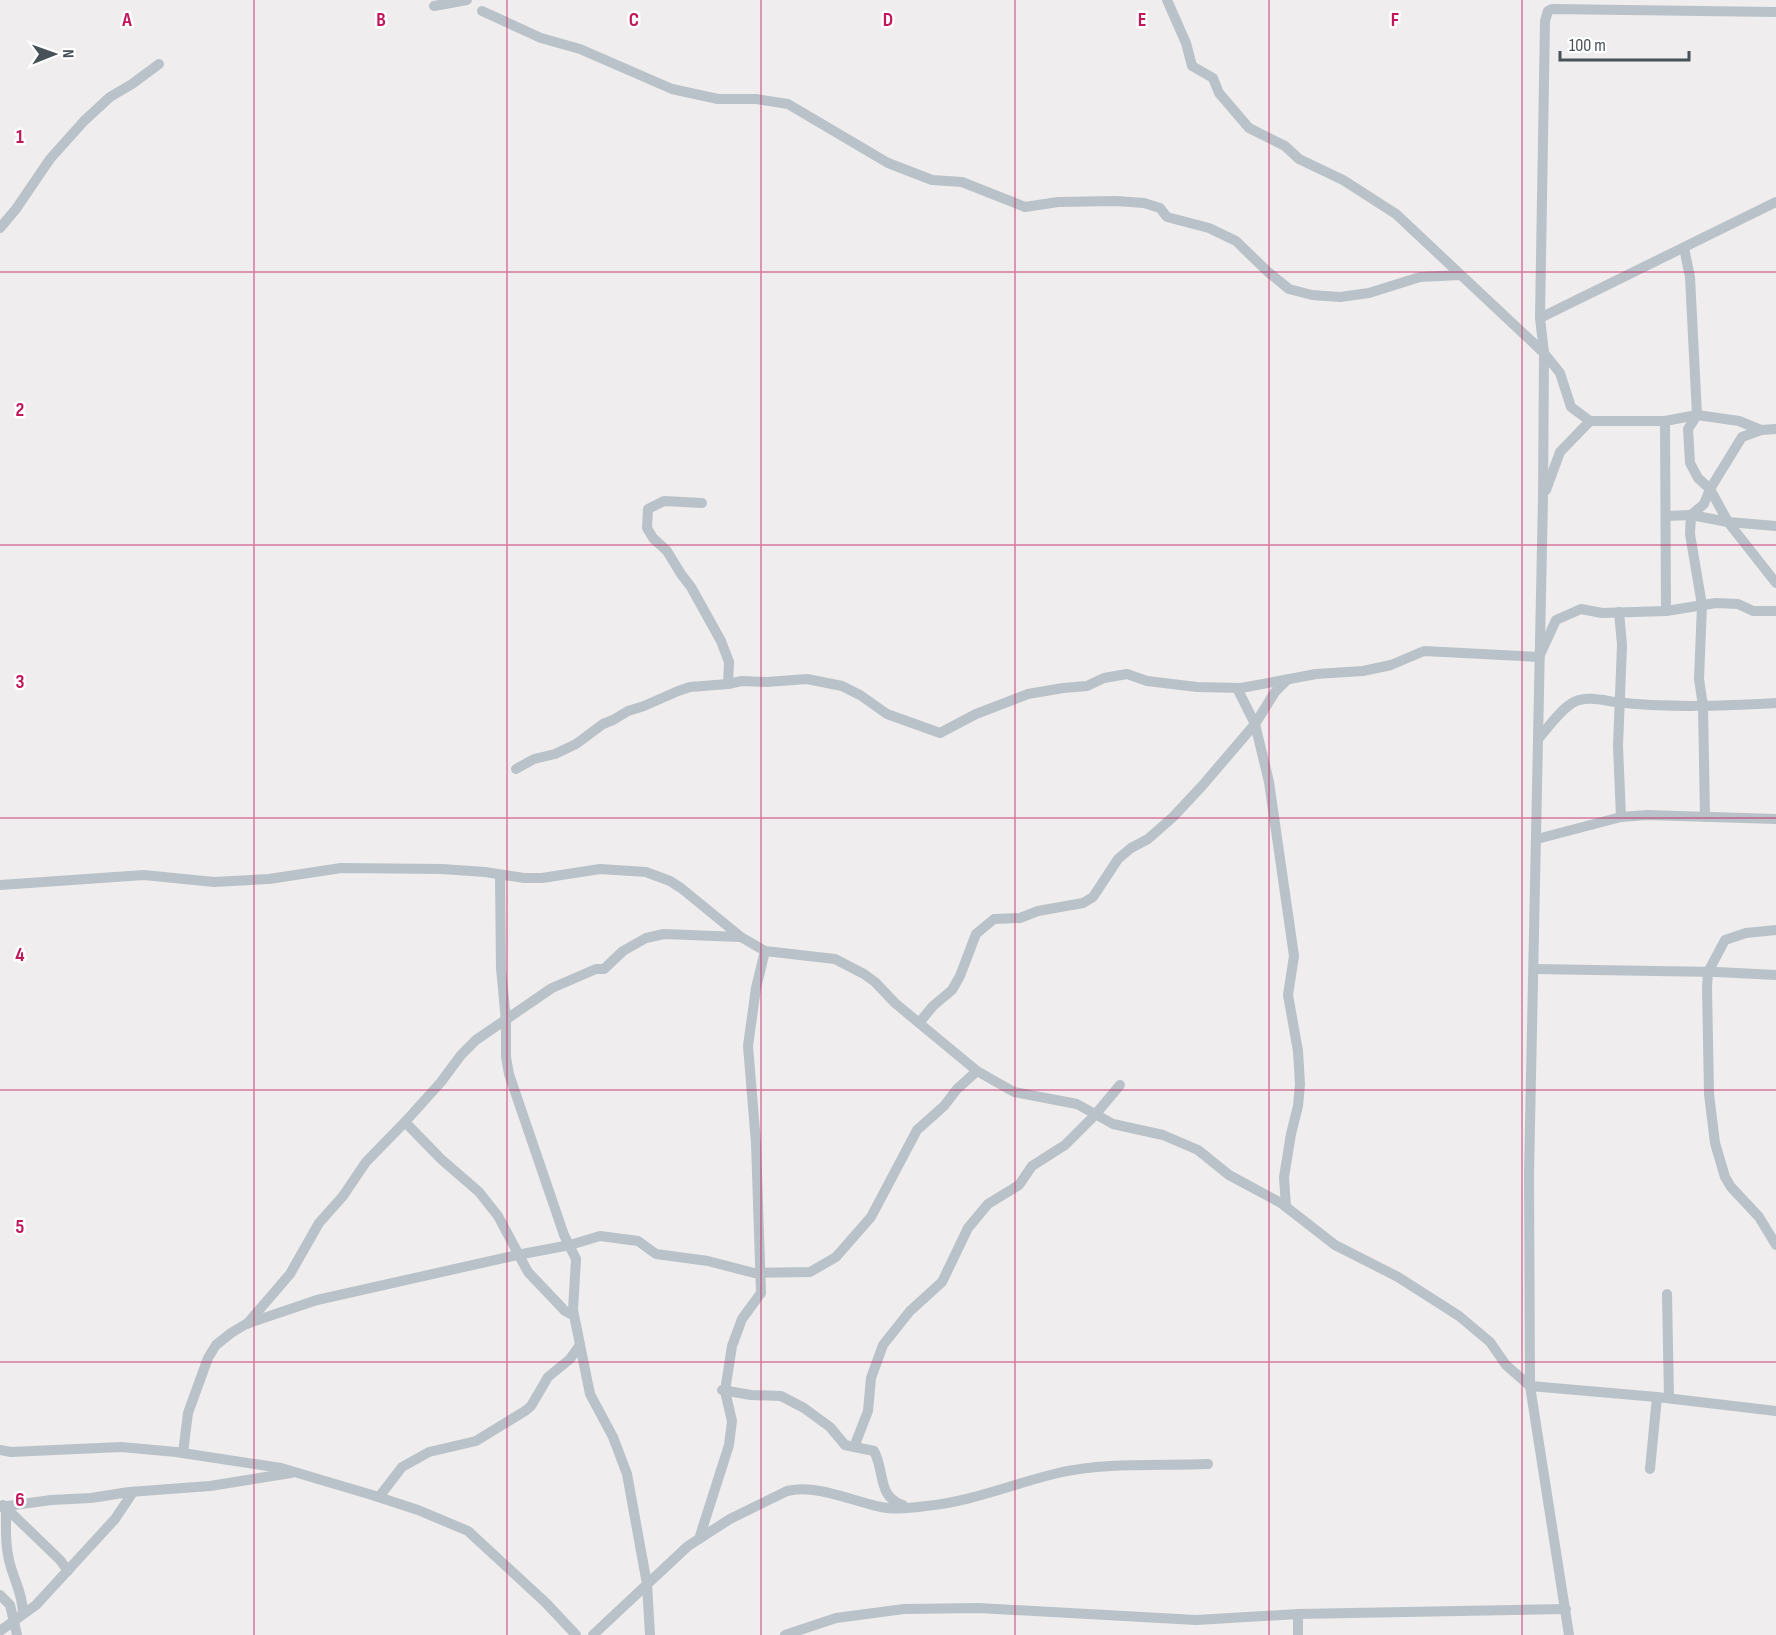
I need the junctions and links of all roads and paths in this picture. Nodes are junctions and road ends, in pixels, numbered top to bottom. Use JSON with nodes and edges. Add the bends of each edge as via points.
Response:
{"nodes":[{"id":1,"x":466,"y":0,"type":"edge"},
{"id":2,"x":1167,"y":0,"type":"edge"},
{"id":3,"x":1606,"y":0,"type":"edge"},
{"id":4,"x":434,"y":6,"type":"dead end"},
{"id":5,"x":1615,"y":10,"type":"junction"},
{"id":6,"x":482,"y":11,"type":"dead end"},
{"id":7,"x":1776,"y":12,"type":"edge"},
{"id":8,"x":159,"y":63,"type":"dead end"},
{"id":9,"x":1776,"y":202,"type":"edge"},
{"id":10,"x":0,"y":228,"type":"edge"},
{"id":11,"x":1684,"y":248,"type":"junction"},
{"id":12,"x":1460,"y":275,"type":"junction"},
{"id":13,"x":1540,"y":318,"type":"junction"},
{"id":14,"x":1544,"y":353,"type":"junction"},
{"id":15,"x":1697,"y":415,"type":"junction"},
{"id":16,"x":1590,"y":421,"type":"junction"},
{"id":17,"x":1665,"y":421,"type":"junction"},
{"id":18,"x":1776,"y":429,"type":"edge"},
{"id":19,"x":1761,"y":430,"type":"junction"},
{"id":20,"x":1710,"y":489,"type":"junction"},
{"id":21,"x":1543,"y":498,"type":"junction"},
{"id":22,"x":702,"y":503,"type":"dead end"},
{"id":23,"x":1691,"y":515,"type":"junction"},
{"id":24,"x":1666,"y":516,"type":"junction"},
{"id":25,"x":1728,"y":522,"type":"junction"},
{"id":26,"x":1776,"y":526,"type":"edge"},
{"id":27,"x":1776,"y":583,"type":"edge"},
{"id":28,"x":1702,"y":605,"type":"junction"},
{"id":29,"x":1666,"y":610,"type":"junction"},
{"id":30,"x":1776,"y":611,"type":"edge"},
{"id":31,"x":1619,"y":612,"type":"junction"},
{"id":32,"x":1539,"y":657,"type":"junction"},
{"id":33,"x":730,"y":670,"type":"junction"},
{"id":34,"x":742,"y":681,"type":"junction"},
{"id":35,"x":1286,"y":681,"type":"junction"},
{"id":36,"x":728,"y":684,"type":"junction"},
{"id":37,"x":1237,"y":688,"type":"junction"},
{"id":38,"x":1621,"y":703,"type":"junction"},
{"id":39,"x":1776,"y":703,"type":"edge"},
{"id":40,"x":1702,"y":706,"type":"junction"},
{"id":41,"x":1255,"y":724,"type":"junction"},
{"id":42,"x":1539,"y":738,"type":"junction"},
{"id":43,"x":516,"y":769,"type":"dead end"},
{"id":44,"x":1621,"y":817,"type":"junction"},
{"id":45,"x":1705,"y":817,"type":"junction"},
{"id":46,"x":1776,"y":819,"type":"edge"},
{"id":47,"x":1536,"y":839,"type":"junction"},
{"id":48,"x":500,"y":875,"type":"junction"},
{"id":49,"x":0,"y":885,"type":"edge"},
{"id":50,"x":1776,"y":930,"type":"edge"},
{"id":51,"x":741,"y":937,"type":"junction"},
{"id":52,"x":765,"y":951,"type":"junction"},
{"id":53,"x":1534,"y":969,"type":"junction"},
{"id":54,"x":1708,"y":972,"type":"junction"},
{"id":55,"x":1776,"y":975,"type":"edge"},
{"id":56,"x":506,"y":1021,"type":"junction"},
{"id":57,"x":919,"y":1023,"type":"junction"},
{"id":58,"x":977,"y":1071,"type":"junction"},
{"id":59,"x":1120,"y":1085,"type":"dead end"},
{"id":60,"x":1095,"y":1115,"type":"junction"},
{"id":61,"x":405,"y":1122,"type":"junction"},
{"id":62,"x":1286,"y":1207,"type":"junction"},
{"id":63,"x":570,"y":1245,"type":"junction"},
{"id":64,"x":1776,"y":1245,"type":"edge"},
{"id":65,"x":517,"y":1255,"type":"junction"},
{"id":66,"x":759,"y":1273,"type":"junction"},
{"id":67,"x":1667,"y":1294,"type":"dead end"},
{"id":68,"x":574,"y":1316,"type":"junction"},
{"id":69,"x":246,"y":1324,"type":"junction"},
{"id":70,"x":580,"y":1345,"type":"junction"},
{"id":71,"x":1530,"y":1386,"type":"junction"},
{"id":72,"x":724,"y":1391,"type":"junction"},
{"id":73,"x":1663,"y":1397,"type":"junction"},
{"id":74,"x":1776,"y":1411,"type":"edge"},
{"id":75,"x":854,"y":1447,"type":"junction"},
{"id":76,"x":0,"y":1450,"type":"edge"},
{"id":77,"x":183,"y":1454,"type":"junction"},
{"id":78,"x":1208,"y":1464,"type":"dead end"},
{"id":79,"x":1650,"y":1469,"type":"dead end"},
{"id":80,"x":296,"y":1472,"type":"junction"},
{"id":81,"x":133,"y":1492,"type":"junction"},
{"id":82,"x":379,"y":1497,"type":"junction"},
{"id":83,"x":2,"y":1506,"type":"edge"},
{"id":84,"x":909,"y":1507,"type":"junction"},
{"id":85,"x":699,"y":1539,"type":"junction"},
{"id":86,"x":68,"y":1571,"type":"junction"},
{"id":87,"x":647,"y":1584,"type":"junction"},
{"id":88,"x":0,"y":1595,"type":"edge"},
{"id":89,"x":1566,"y":1610,"type":"junction"},
{"id":90,"x":24,"y":1614,"type":"junction"},
{"id":91,"x":1298,"y":1614,"type":"junction"},
{"id":92,"x":14,"y":1621,"type":"junction"},
{"id":93,"x":0,"y":1631,"type":"edge"},
{"id":94,"x":17,"y":1635,"type":"edge"},
{"id":95,"x":576,"y":1635,"type":"edge"},
{"id":96,"x":592,"y":1635,"type":"edge"},
{"id":97,"x":650,"y":1635,"type":"edge"},
{"id":98,"x":784,"y":1635,"type":"edge"},
{"id":99,"x":1298,"y":1635,"type":"edge"},
{"id":100,"x":1569,"y":1635,"type":"edge"}],
"edges":[{"from":1,"to":4,"type":"street"},
{"from":2,"to":12,"type":"street","via":[[1192,66],[1213,78],[1219,93],[1249,128],[1396,214]]},
{"from":3,"to":5,"type":"street"},
{"from":5,"to":7,"type":"street"},
{"from":5,"to":13,"type":"street","via":[[1552,9],[1545,21]]},
{"from":6,"to":12,"type":"street","via":[[672,89],[718,99],[788,104],[888,163],[932,180],[962,182],[1025,207],[1116,201],[1160,208],[1167,217],[1236,240],[1289,289],[1340,297],[1369,293],[1420,277]]},
{"from":8,"to":10,"type":"street","via":[[110,97],[84,121],[50,159]]},
{"from":9,"to":11,"type":"street"},
{"from":11,"to":13,"type":"street"},
{"from":11,"to":15,"type":"street","via":[[1690,277]]},
{"from":12,"to":14,"type":"street"},
{"from":13,"to":14,"type":"street"},
{"from":14,"to":16,"type":"street","via":[[1560,373],[1571,407]]},
{"from":14,"to":21,"type":"street"},
{"from":15,"to":17,"type":"street"},
{"from":15,"to":19,"type":"street","via":[[1739,421]]},
{"from":15,"to":20,"type":"street","via":[[1688,429],[1690,464]]},
{"from":16,"to":17,"type":"street"},
{"from":16,"to":21,"type":"street","via":[[1560,452]]},
{"from":17,"to":24,"type":"street"},
{"from":18,"to":19,"type":"street"},
{"from":19,"to":20,"type":"street","via":[[1742,437]]},
{"from":20,"to":23,"type":"street","via":[[1704,504]]},
{"from":20,"to":25,"type":"street"},
{"from":21,"to":32,"type":"street"},
{"from":22,"to":33,"type":"street","via":[[660,503],[648,509],[647,528],[691,587],[721,641]]},
{"from":23,"to":24,"type":"street"},
{"from":23,"to":25,"type":"street"},
{"from":23,"to":28,"type":"street","via":[[1690,534]]},
{"from":24,"to":29,"type":"street"},
{"from":25,"to":26,"type":"street"},
{"from":25,"to":27,"type":"street"},
{"from":28,"to":29,"type":"street"},
{"from":28,"to":30,"type":"street","via":[[1738,604],[1753,611]]},
{"from":28,"to":40,"type":"street"},
{"from":29,"to":31,"type":"street"},
{"from":31,"to":32,"type":"street","via":[[1581,609],[1556,620]]},
{"from":31,"to":38,"type":"street"},
{"from":32,"to":35,"type":"street","via":[[1424,651],[1391,665]]},
{"from":32,"to":42,"type":"street"},
{"from":33,"to":34,"type":"street"},
{"from":33,"to":36,"type":"street"},
{"from":34,"to":36,"type":"street"},
{"from":34,"to":37,"type":"street","via":[[807,679],[842,686],[887,714],[940,733],[1028,694],[1087,686],[1124,674],[1147,681]]},
{"from":35,"to":37,"type":"street"},
{"from":35,"to":41,"type":"street"},
{"from":36,"to":43,"type":"street","via":[[690,687],[628,711],[576,744]]},
{"from":37,"to":41,"type":"street"},
{"from":38,"to":40,"type":"street"},
{"from":38,"to":42,"type":"street","via":[[1586,699],[1575,702]]},
{"from":38,"to":44,"type":"street"},
{"from":39,"to":40,"type":"street"},
{"from":40,"to":45,"type":"street"},
{"from":41,"to":57,"type":"street","via":[[1173,817],[1118,859],[1093,897],[1083,903],[1020,918],[994,919],[976,934],[952,990]]},
{"from":41,"to":62,"type":"street","via":[[1269,782],[1294,956],[1288,995],[1298,1051],[1299,1084],[1284,1177]]},
{"from":42,"to":47,"type":"street"},
{"from":44,"to":45,"type":"street"},
{"from":44,"to":47,"type":"street"},
{"from":45,"to":46,"type":"street"},
{"from":47,"to":53,"type":"street"},
{"from":48,"to":49,"type":"street","via":[[442,869],[340,868],[269,879],[214,882],[144,875]]},
{"from":48,"to":51,"type":"street","via":[[542,878],[600,869],[646,872],[681,888]]},
{"from":48,"to":56,"type":"street"},
{"from":50,"to":54,"type":"street","via":[[1725,940]]},
{"from":51,"to":52,"type":"street"},
{"from":51,"to":56,"type":"street","via":[[664,934],[646,938],[623,951],[604,969],[552,988]]},
{"from":52,"to":57,"type":"street","via":[[844,963],[875,982]]},
{"from":52,"to":66,"type":"street","via":[[748,1046],[756,1143]]},
{"from":53,"to":54,"type":"street"},
{"from":53,"to":71,"type":"street"},
{"from":54,"to":55,"type":"street"},
{"from":54,"to":64,"type":"street","via":[[1709,1094],[1715,1143],[1725,1177],[1759,1216]]},
{"from":56,"to":61,"type":"street","via":[[460,1055]]},
{"from":56,"to":63,"type":"street","via":[[506,1057],[512,1082]]},
{"from":57,"to":58,"type":"street"},
{"from":58,"to":60,"type":"street","via":[[1014,1092],[1070,1102]]},
{"from":58,"to":66,"type":"street","via":[[917,1130],[871,1217],[836,1257],[810,1272]]},
{"from":59,"to":60,"type":"street"},
{"from":60,"to":62,"type":"street","via":[[1113,1124],[1184,1143],[1229,1175]]},
{"from":60,"to":75,"type":"street","via":[[1065,1145],[1032,1166],[1019,1185],[988,1204],[968,1228],[942,1282],[910,1311],[883,1345],[871,1377],[868,1411]]},
{"from":61,"to":65,"type":"street","via":[[479,1192],[498,1216]]},
{"from":61,"to":69,"type":"street","via":[[366,1161],[319,1223],[290,1274]]},
{"from":62,"to":71,"type":"street","via":[[1335,1245],[1398,1277],[1459,1316],[1490,1342],[1506,1365]]},
{"from":63,"to":65,"type":"street"},
{"from":63,"to":66,"type":"street","via":[[600,1236],[638,1241],[656,1254]]},
{"from":63,"to":68,"type":"street","via":[[576,1259]]},
{"from":65,"to":68,"type":"street","via":[[535,1281]]},
{"from":65,"to":69,"type":"street","via":[[317,1300]]},
{"from":66,"to":72,"type":"street","via":[[761,1293],[742,1319],[732,1346]]},
{"from":67,"to":73,"type":"street"},
{"from":68,"to":70,"type":"street"},
{"from":69,"to":77,"type":"street","via":[[216,1344],[208,1358],[188,1413]]},
{"from":70,"to":82,"type":"street","via":[[548,1377],[525,1411],[476,1442],[429,1452],[402,1467]]},
{"from":70,"to":87,"type":"street","via":[[592,1401],[625,1465]]},
{"from":71,"to":73,"type":"street"},
{"from":71,"to":89,"type":"street"},
{"from":72,"to":75,"type":"street","via":[[781,1396],[830,1427],[845,1445]]},
{"from":72,"to":85,"type":"street","via":[[732,1421],[729,1445]]},
{"from":73,"to":74,"type":"street"},
{"from":73,"to":79,"type":"street"},
{"from":75,"to":84,"type":"street","via":[[874,1451],[887,1496]]},
{"from":76,"to":77,"type":"street","via":[[121,1447]]},
{"from":77,"to":80,"type":"street"},
{"from":78,"to":84,"type":"street","via":[[1080,1469],[947,1503]]},
{"from":80,"to":81,"type":"street","via":[[210,1486]]},
{"from":80,"to":82,"type":"street"},
{"from":81,"to":83,"type":"street"},
{"from":81,"to":86,"type":"street","via":[[115,1519]]},
{"from":82,"to":95,"type":"street","via":[[468,1531]]},
{"from":83,"to":86,"type":"street"},
{"from":83,"to":90,"type":"street","via":[[6,1548]]},
{"from":84,"to":85,"type":"street","via":[[883,1508],[796,1489],[730,1519]]},
{"from":85,"to":87,"type":"street"},
{"from":86,"to":90,"type":"street"},
{"from":87,"to":96,"type":"street"},
{"from":87,"to":97,"type":"street"},
{"from":88,"to":92,"type":"street","via":[[10,1605]]},
{"from":89,"to":91,"type":"street"},
{"from":89,"to":100,"type":"street"},
{"from":90,"to":92,"type":"street"},
{"from":91,"to":98,"type":"street","via":[[1196,1620],[978,1608],[904,1609],[836,1618]]},
{"from":91,"to":99,"type":"street"},
{"from":92,"to":93,"type":"street"},
{"from":92,"to":94,"type":"street"}]}
